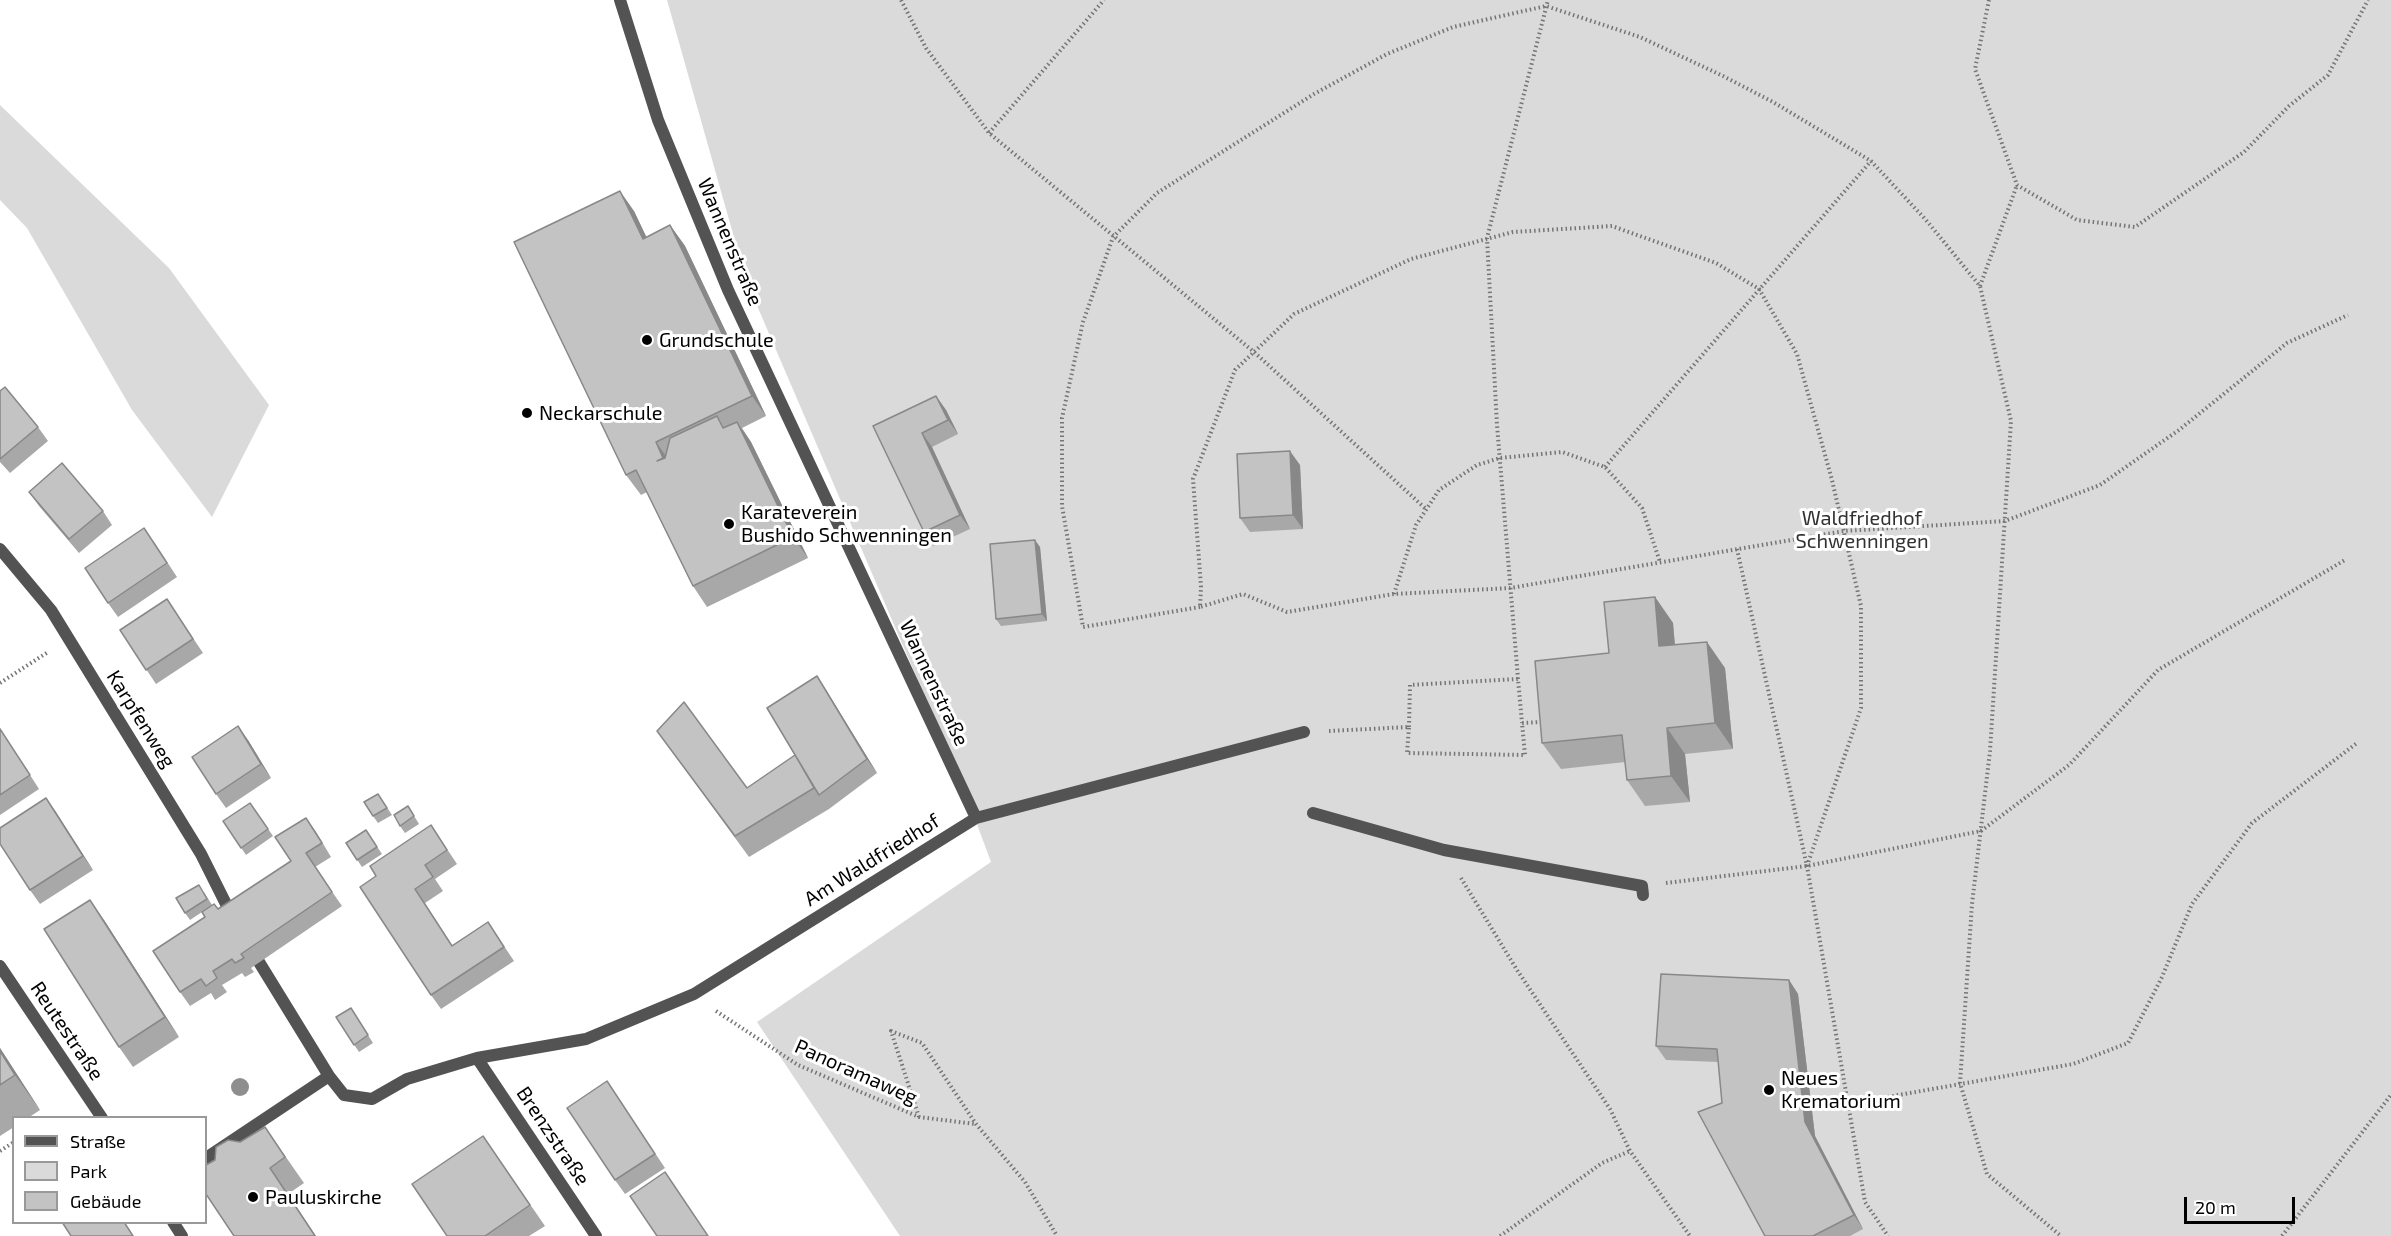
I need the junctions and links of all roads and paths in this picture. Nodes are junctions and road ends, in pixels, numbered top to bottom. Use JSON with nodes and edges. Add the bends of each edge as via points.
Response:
{"nodes":[{"id":1,"x":620,"y":0,"type":"edge"},
{"id":2,"x":901,"y":0,"type":"edge"},
{"id":3,"x":1104,"y":0,"type":"edge"},
{"id":4,"x":1548,"y":0,"type":"edge"},
{"id":5,"x":1989,"y":0,"type":"edge"},
{"id":6,"x":2368,"y":0,"type":"edge"},
{"id":7,"x":1546,"y":6,"type":"junction"},
{"id":8,"x":989,"y":133,"type":"junction"},
{"id":9,"x":1871,"y":161,"type":"junction"},
{"id":10,"x":2017,"y":185,"type":"junction"},
{"id":11,"x":1113,"y":237,"type":"junction"},
{"id":12,"x":1487,"y":238,"type":"junction"},
{"id":13,"x":1980,"y":286,"type":"junction"},
{"id":14,"x":1759,"y":289,"type":"junction"},
{"id":15,"x":2348,"y":315,"type":"dead end"},
{"id":16,"x":1254,"y":352,"type":"junction"},
{"id":17,"x":1500,"y":458,"type":"junction"},
{"id":18,"x":1605,"y":467,"type":"junction"},
{"id":19,"x":1426,"y":509,"type":"junction"},
{"id":20,"x":2005,"y":521,"type":"junction"},
{"id":21,"x":1844,"y":531,"type":"junction"},
{"id":22,"x":0,"y":549,"type":"edge"},
{"id":23,"x":1737,"y":549,"type":"junction"},
{"id":24,"x":2345,"y":560,"type":"dead end"},
{"id":25,"x":1660,"y":562,"type":"junction"},
{"id":26,"x":1510,"y":588,"type":"junction"},
{"id":27,"x":1394,"y":594,"type":"junction"},
{"id":28,"x":1200,"y":608,"type":"junction"},
{"id":29,"x":69,"y":639,"type":"junction"},
{"id":30,"x":1518,"y":679,"type":"junction"},
{"id":31,"x":0,"y":682,"type":"edge"},
{"id":32,"x":1545,"y":722,"type":"edge"},
{"id":33,"x":1522,"y":723,"type":"junction"},
{"id":34,"x":1409,"y":727,"type":"junction"},
{"id":35,"x":1304,"y":732,"type":"joint"},
{"id":36,"x":2357,"y":743,"type":"dead end"},
{"id":37,"x":1313,"y":813,"type":"dead end"},
{"id":38,"x":976,"y":818,"type":"junction"},
{"id":39,"x":1981,"y":831,"type":"junction"},
{"id":40,"x":1444,"y":850,"type":"junction"},
{"id":41,"x":1807,"y":866,"type":"junction"},
{"id":42,"x":1642,"y":890,"type":"joint"},
{"id":43,"x":234,"y":919,"type":"edge"},
{"id":44,"x":259,"y":962,"type":"edge"},
{"id":45,"x":0,"y":966,"type":"edge"},
{"id":46,"x":694,"y":994,"type":"junction"},
{"id":47,"x":477,"y":1058,"type":"junction"},
{"id":48,"x":329,"y":1076,"type":"junction"},
{"id":49,"x":1960,"y":1083,"type":"junction"},
{"id":50,"x":2391,"y":1095,"type":"edge"},
{"id":51,"x":1848,"y":1104,"type":"junction"},
{"id":52,"x":101,"y":1116,"type":"edge"},
{"id":53,"x":919,"y":1117,"type":"junction"},
{"id":54,"x":976,"y":1124,"type":"junction"},
{"id":55,"x":1630,"y":1151,"type":"junction"},
{"id":56,"x":207,"y":1157,"type":"edge"},
{"id":57,"x":596,"y":1236,"type":"edge"},
{"id":58,"x":1057,"y":1236,"type":"edge"},
{"id":59,"x":1500,"y":1236,"type":"edge"},
{"id":60,"x":1690,"y":1236,"type":"edge"},
{"id":61,"x":1888,"y":1236,"type":"edge"},
{"id":62,"x":2061,"y":1236,"type":"edge"},
{"id":63,"x":2282,"y":1236,"type":"edge"}],
"edges":[{"from":1,"to":38,"type":"street","name":"Wannenstraße","via":[[658,120],[728,290]]},
{"from":2,"to":8,"type":"path","via":[[926,48]]},
{"from":3,"to":8,"type":"path"},
{"from":4,"to":7,"type":"path"},
{"from":5,"to":10,"type":"path","via":[[1975,69]]},
{"from":6,"to":10,"type":"path","via":[[2328,75],[2289,106],[2244,152],[2135,227],[2077,220]]},
{"from":7,"to":9,"type":"path","via":[[1640,37],[1723,76]]},
{"from":7,"to":11,"type":"path","via":[[1453,27],[1387,54],[1314,94],[1157,193]]},
{"from":7,"to":12,"type":"path"},
{"from":8,"to":11,"type":"path"},
{"from":9,"to":13,"type":"path"},
{"from":9,"to":14,"type":"path"},
{"from":10,"to":13,"type":"path"},
{"from":11,"to":16,"type":"path"},
{"from":11,"to":28,"type":"path","via":[[1083,322],[1062,418],[1062,506],[1077,607],[1083,627]]},
{"from":12,"to":14,"type":"path","via":[[1513,232],[1612,226],[1716,263]]},
{"from":12,"to":16,"type":"path","via":[[1411,259],[1294,314]]},
{"from":12,"to":17,"type":"path"},
{"from":13,"to":20,"type":"path","via":[[2011,421]]},
{"from":14,"to":18,"type":"path"},
{"from":14,"to":21,"type":"path","via":[[1797,354]]},
{"from":15,"to":20,"type":"path","via":[[2287,343],[2179,430],[2100,486]]},
{"from":16,"to":19,"type":"path"},
{"from":16,"to":28,"type":"path","via":[[1234,370],[1193,479]]},
{"from":17,"to":18,"type":"path","via":[[1562,452]]},
{"from":17,"to":19,"type":"path","via":[[1478,465],[1439,490]]},
{"from":17,"to":26,"type":"path"},
{"from":18,"to":25,"type":"path","via":[[1642,508]]},
{"from":19,"to":27,"type":"path","via":[[1416,525]]},
{"from":20,"to":21,"type":"path"},
{"from":20,"to":39,"type":"path"},
{"from":21,"to":23,"type":"path"},
{"from":21,"to":41,"type":"path","via":[[1861,606],[1861,708]]},
{"from":22,"to":29,"type":"street","name":"Karpfenweg","via":[[51,610]]},
{"from":23,"to":25,"type":"path"},
{"from":23,"to":41,"type":"path"},
{"from":24,"to":39,"type":"path","via":[[2158,670],[2069,765]]},
{"from":25,"to":26,"type":"path"},
{"from":26,"to":27,"type":"path"},
{"from":26,"to":30,"type":"path"},
{"from":27,"to":28,"type":"path","via":[[1287,612],[1243,594]]},
{"from":29,"to":31,"type":"path"},
{"from":29,"to":43,"type":"street","name":"Karpfenweg","via":[[201,854]]},
{"from":30,"to":33,"type":"path"},
{"from":30,"to":34,"type":"path","via":[[1410,685]]},
{"from":32,"to":33,"type":"path"},
{"from":33,"to":34,"type":"path","via":[[1525,755],[1407,753]]},
{"from":34,"to":35,"type":"path"},
{"from":35,"to":38,"type":"street","name":"Am Waldfriedhof"},
{"from":36,"to":49,"type":"path","via":[[2252,823],[2192,904],[2162,977],[2128,1043],[2073,1064]]},
{"from":37,"to":40,"type":"street"},
{"from":38,"to":46,"type":"street","name":"Am Waldfriedhof"},
{"from":39,"to":41,"type":"path"},
{"from":39,"to":49,"type":"path"},
{"from":40,"to":42,"type":"street"},
{"from":40,"to":55,"type":"path","via":[[1517,970],[1610,1109]]},
{"from":41,"to":42,"type":"path"},
{"from":41,"to":51,"type":"path"},
{"from":44,"to":48,"type":"street"},
{"from":45,"to":52,"type":"street","name":"Reutestraße"},
{"from":46,"to":47,"type":"street","name":"Am Waldfriedhof","via":[[586,1039]]},
{"from":46,"to":53,"type":"path","name":"Panoramaweg","via":[[798,1065]]},
{"from":47,"to":48,"type":"street","name":"Am Waldfriedhof","via":[[407,1079],[372,1099],[344,1095]]},
{"from":47,"to":57,"type":"street","name":"Brenzstraße"},
{"from":48,"to":56,"type":"street"},
{"from":49,"to":51,"type":"path"},
{"from":49,"to":62,"type":"path","via":[[1987,1174]]},
{"from":50,"to":63,"type":"path"},
{"from":51,"to":61,"type":"path","via":[[1865,1202]]},
{"from":53,"to":54,"type":"path"},
{"from":53,"to":54,"type":"path","name":"Panoramaweg","via":[[891,1031],[922,1043]]},
{"from":54,"to":58,"type":"path","name":"Panoramaweg","via":[[1024,1182]]},
{"from":55,"to":59,"type":"path","via":[[1602,1163]]},
{"from":55,"to":60,"type":"path"}]}
